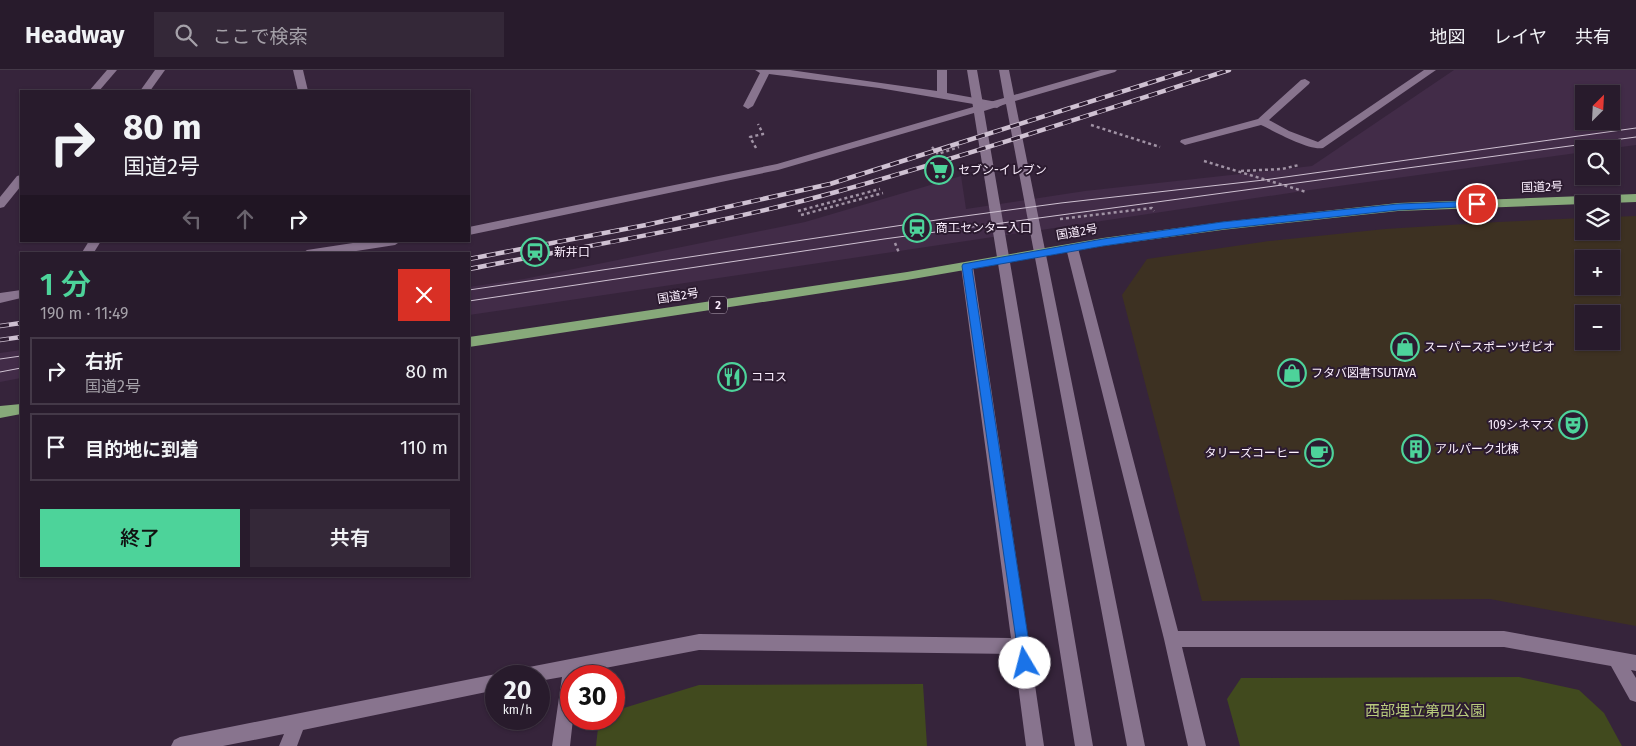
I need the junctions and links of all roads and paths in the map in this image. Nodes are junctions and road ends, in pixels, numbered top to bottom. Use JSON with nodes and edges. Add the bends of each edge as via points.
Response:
{"nodes":[{"id":1,"x":112,"y":70,"type":"edge"},
{"id":2,"x":160,"y":70,"type":"edge"},
{"id":3,"x":298,"y":70,"type":"edge"},
{"id":4,"x":760,"y":70,"type":"edge"},
{"id":5,"x":766,"y":70,"type":"edge"},
{"id":6,"x":942,"y":70,"type":"edge"},
{"id":7,"x":972,"y":70,"type":"edge"},
{"id":8,"x":1004,"y":70,"type":"edge"},
{"id":9,"x":1112,"y":70,"type":"edge"},
{"id":10,"x":1431,"y":70,"type":"edge"},
{"id":11,"x":1305,"y":82,"type":"dead end"},
{"id":12,"x":95,"y":90,"type":"edge"},
{"id":13,"x":146,"y":90,"type":"edge"},
{"id":14,"x":303,"y":90,"type":"edge"},
{"id":15,"x":942,"y":94,"type":"junction"},
{"id":16,"x":997,"y":105,"type":"junction"},
{"id":17,"x":748,"y":106,"type":"joint"},
{"id":18,"x":1262,"y":121,"type":"junction"},
{"id":19,"x":1091,"y":126,"type":"dead end"},
{"id":20,"x":1186,"y":142,"type":"dead end"},
{"id":21,"x":962,"y":146,"type":"dead end"},
{"id":22,"x":1319,"y":146,"type":"junction"},
{"id":23,"x":1165,"y":148,"type":"dead end"},
{"id":24,"x":759,"y":154,"type":"dead end"},
{"id":25,"x":938,"y":154,"type":"dead end"},
{"id":26,"x":1202,"y":160,"type":"dead end"},
{"id":27,"x":1238,"y":172,"type":"junction"},
{"id":28,"x":20,"y":180,"type":"edge"},
{"id":29,"x":880,"y":189,"type":"dead end"},
{"id":30,"x":883,"y":193,"type":"dead end"},
{"id":31,"x":1300,"y":196,"type":"dead end"},
{"id":32,"x":1636,"y":198,"type":"edge"},
{"id":33,"x":0,"y":204,"type":"edge"},
{"id":34,"x":798,"y":211,"type":"dead end"},
{"id":35,"x":1156,"y":215,"type":"dead end"},
{"id":36,"x":800,"y":216,"type":"dead end"},
{"id":37,"x":1052,"y":220,"type":"dead end"},
{"id":38,"x":470,"y":231,"type":"edge"},
{"id":39,"x":388,"y":242,"type":"edge"},
{"id":40,"x":895,"y":243,"type":"dead end"},
{"id":41,"x":1072,"y":248,"type":"junction"},
{"id":42,"x":321,"y":252,"type":"edge"},
{"id":43,"x":899,"y":253,"type":"dead end"},
{"id":44,"x":967,"y":266,"type":"junction"},
{"id":45,"x":20,"y":294,"type":"edge"},
{"id":46,"x":0,"y":298,"type":"edge"},
{"id":47,"x":470,"y":342,"type":"edge"},
{"id":48,"x":20,"y":409,"type":"edge"},
{"id":49,"x":0,"y":412,"type":"edge"},
{"id":50,"x":1172,"y":639,"type":"junction"},
{"id":51,"x":1022,"y":646,"type":"junction"},
{"id":52,"x":1616,"y":660,"type":"junction"},
{"id":53,"x":1636,"y":664,"type":"edge"},
{"id":54,"x":577,"y":665,"type":"edge"},
{"id":55,"x":485,"y":684,"type":"edge"},
{"id":56,"x":1636,"y":694,"type":"edge"},
{"id":57,"x":296,"y":724,"type":"junction"},
{"id":58,"x":563,"y":730,"type":"edge"},
{"id":59,"x":180,"y":746,"type":"edge"},
{"id":60,"x":288,"y":746,"type":"edge"},
{"id":61,"x":561,"y":746,"type":"edge"},
{"id":62,"x":1035,"y":746,"type":"edge"},
{"id":63,"x":1084,"y":746,"type":"edge"},
{"id":64,"x":1136,"y":746,"type":"edge"},
{"id":65,"x":1197,"y":746,"type":"edge"}],
"edges":[{"from":1,"to":12,"type":"street"},
{"from":2,"to":13,"type":"street"},
{"from":3,"to":14,"type":"street"},
{"from":4,"to":5,"type":"street"},
{"from":5,"to":15,"type":"street"},
{"from":5,"to":17,"type":"street"},
{"from":6,"to":15,"type":"street"},
{"from":7,"to":63,"type":"street"},
{"from":8,"to":64,"type":"street"},
{"from":9,"to":16,"type":"street"},
{"from":10,"to":22,"type":"street"},
{"from":11,"to":18,"type":"street"},
{"from":15,"to":16,"type":"street"},
{"from":16,"to":38,"type":"street","via":[[778,167]]},
{"from":17,"to":24,"type":"path","via":[[763,134],[750,137]]},
{"from":18,"to":20,"type":"street"},
{"from":18,"to":22,"type":"street"},
{"from":19,"to":23,"type":"path"},
{"from":21,"to":25,"type":"path"},
{"from":22,"to":27,"type":"path","via":[[1303,164],[1297,166]]},
{"from":26,"to":27,"type":"path"},
{"from":27,"to":31,"type":"path","via":[[1310,194]]},
{"from":28,"to":33,"type":"street"},
{"from":29,"to":34,"type":"path"},
{"from":30,"to":36,"type":"path"},
{"from":32,"to":41,"type":"highway","name":"国道2号","number":"2","via":[[1398,207],[1222,226]]},
{"from":35,"to":37,"type":"path","via":[[1152,208]]},
{"from":39,"to":42,"type":"street"},
{"from":40,"to":43,"type":"path"},
{"from":41,"to":44,"type":"highway","name":"国道2号","number":"2"},
{"from":41,"to":50,"type":"street"},
{"from":44,"to":47,"type":"highway","name":"国道2号","number":"2"},
{"from":44,"to":51,"type":"street"},
{"from":45,"to":46,"type":"street"},
{"from":48,"to":49,"type":"highway"},
{"from":50,"to":52,"type":"street","via":[[1504,639]]},
{"from":50,"to":65,"type":"street"},
{"from":51,"to":54,"type":"street","via":[[698,642]]},
{"from":51,"to":62,"type":"street"},
{"from":52,"to":53,"type":"street"},
{"from":52,"to":56,"type":"street"},
{"from":55,"to":57,"type":"street"},
{"from":57,"to":59,"type":"street"},
{"from":57,"to":60,"type":"street"},
{"from":58,"to":61,"type":"street"}]}
